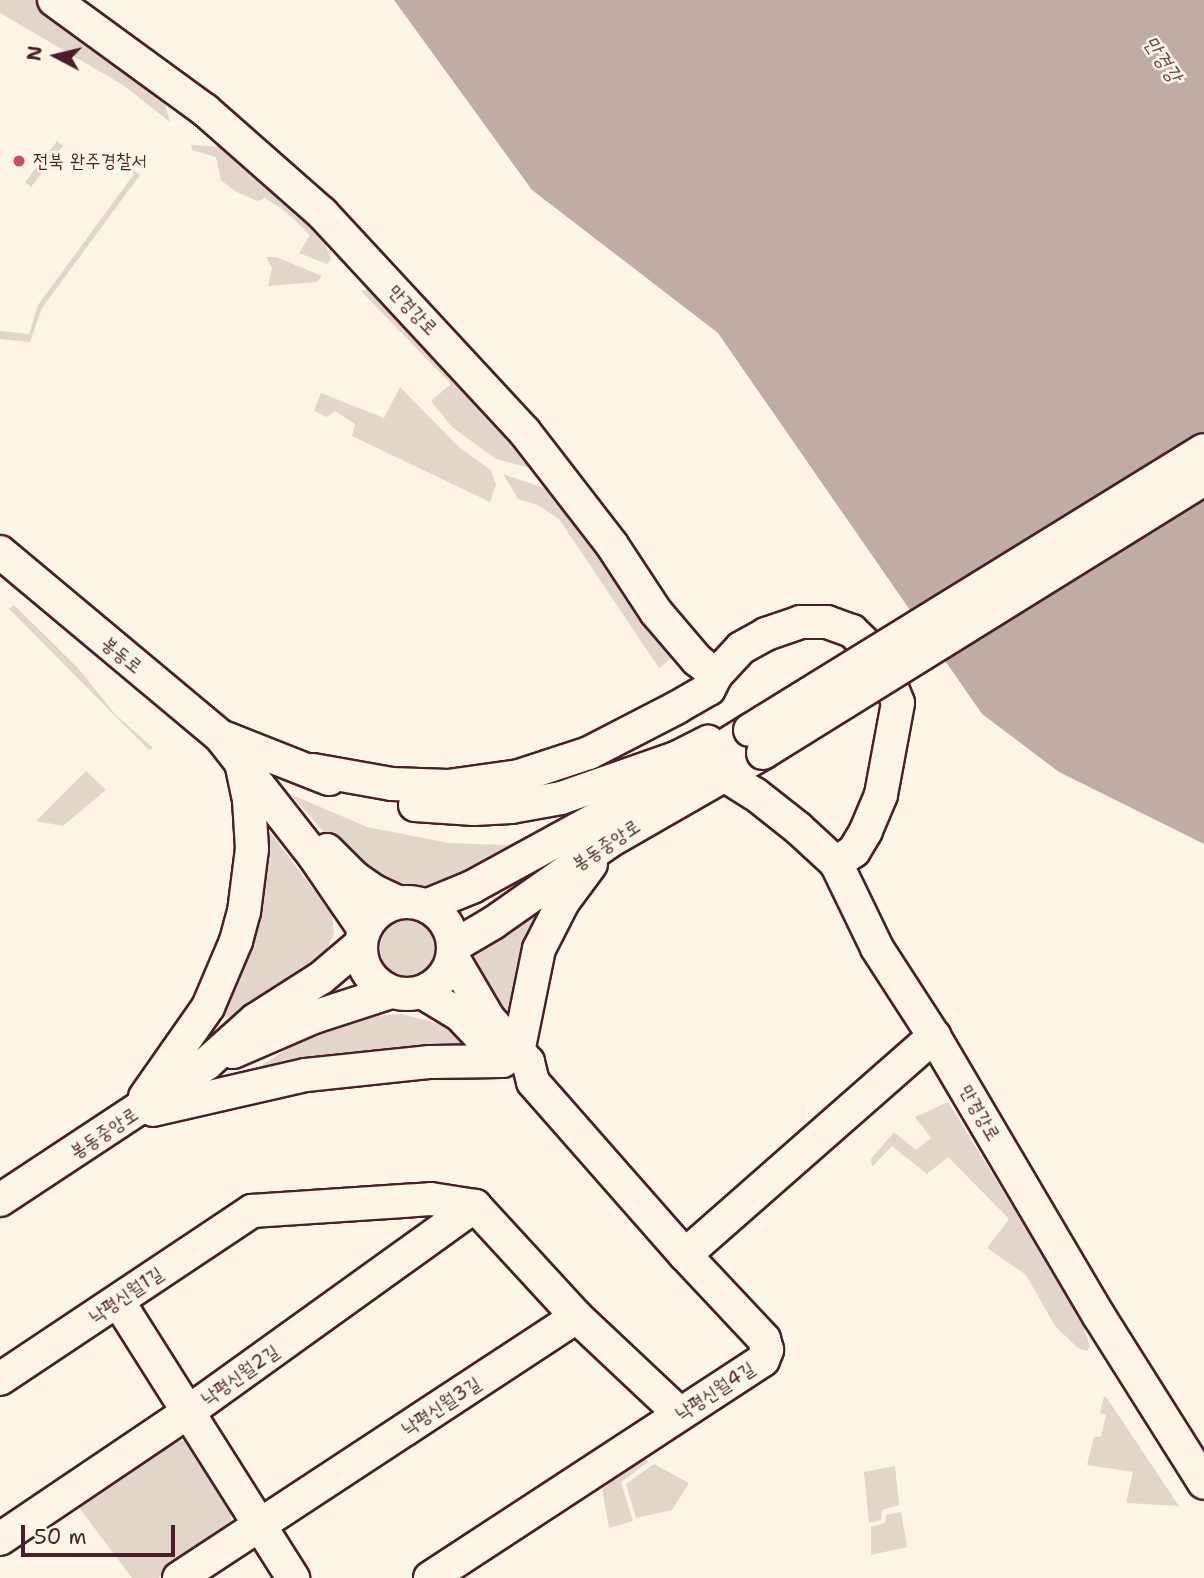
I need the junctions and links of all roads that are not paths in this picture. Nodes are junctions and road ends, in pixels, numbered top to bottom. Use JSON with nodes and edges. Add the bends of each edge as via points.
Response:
{"nodes":[{"id":1,"x":54,"y":0,"type":"edge"},
{"id":2,"x":1204,"y":450,"type":"edge"},
{"id":3,"x":1204,"y":479,"type":"edge"},
{"id":4,"x":0,"y":552,"type":"edge"},
{"id":5,"x":713,"y":682,"type":"junction"},
{"id":6,"x":220,"y":736,"type":"junction"},
{"id":7,"x":728,"y":747,"type":"junction"},
{"id":8,"x":589,"y":752,"type":"junction"},
{"id":9,"x":240,"y":760,"type":"junction"},
{"id":10,"x":313,"y":770,"type":"junction"},
{"id":11,"x":610,"y":841,"type":"junction"},
{"id":12,"x":836,"y":863,"type":"junction"},
{"id":13,"x":413,"y":903,"type":"junction"},
{"id":14,"x":363,"y":937,"type":"junction"},
{"id":15,"x":454,"y":952,"type":"junction"},
{"id":16,"x":391,"y":992,"type":"junction"},
{"id":17,"x":422,"y":992,"type":"junction"},
{"id":18,"x":934,"y":1036,"type":"junction"},
{"id":19,"x":511,"y":1057,"type":"junction"},
{"id":20,"x":206,"y":1064,"type":"junction"},
{"id":21,"x":131,"y":1115,"type":"junction"},
{"id":22,"x":0,"y":1200,"type":"edge"},
{"id":23,"x":475,"y":1206,"type":"junction"},
{"id":24,"x":685,"y":1255,"type":"junction"},
{"id":25,"x":118,"y":1301,"type":"junction"},
{"id":26,"x":577,"y":1317,"type":"junction"},
{"id":27,"x":0,"y":1379,"type":"edge"},
{"id":28,"x":188,"y":1412,"type":"junction"},
{"id":29,"x":680,"y":1414,"type":"junction"},
{"id":30,"x":1204,"y":1483,"type":"edge"},
{"id":31,"x":260,"y":1525,"type":"junction"},
{"id":32,"x":0,"y":1539,"type":"edge"},
{"id":33,"x":179,"y":1578,"type":"edge"},
{"id":34,"x":293,"y":1578,"type":"edge"},
{"id":35,"x":430,"y":1578,"type":"edge"}],
"edges":[{"from":1,"to":5,"type":"street","name":"만경강로","via":[[205,110],[322,213],[524,431]]},
{"from":2,"to":7,"type":"street","bridge":true},
{"from":3,"to":7,"type":"street","bridge":true},
{"from":4,"to":6,"type":"street","name":"봉동로"},
{"from":5,"to":7,"type":"street"},
{"from":5,"to":8,"type":"street","via":[[646,725]]},
{"from":5,"to":12,"type":"street","via":[[741,648],[800,622],[827,622],[852,631],[881,659],[898,703],[886,775],[866,831],[854,851]]},
{"from":6,"to":9,"type":"street","name":"봉동로"},
{"from":6,"to":10,"type":"street"},
{"from":7,"to":8,"type":"street","via":[[677,741]]},
{"from":7,"to":10,"type":"street","via":[[676,758],[561,797],[511,807],[474,809],[384,800],[350,790]]},
{"from":7,"to":11,"type":"street","name":"봉동중앙로"},
{"from":7,"to":12,"type":"street","name":"만경강로","via":[[755,794]]},
{"from":7,"to":13,"type":"street","name":"봉동중앙로","via":[[472,887]]},
{"from":8,"to":10,"type":"street","via":[[519,776],[467,785],[392,784]]},
{"from":9,"to":13,"type":"street","name":"봉동로","via":[[269,775],[333,858],[354,877],[374,891]]},
{"from":9,"to":14,"type":"street","name":"봉동로","via":[[314,856]]},
{"from":9,"to":21,"type":"street","via":[[249,800],[252,849],[236,942],[208,1007]]},
{"from":11,"to":15,"type":"street","name":"봉동중앙로"},
{"from":11,"to":19,"type":"street","via":[[548,928],[531,974]]},
{"from":12,"to":18,"type":"street","name":"만경강로","via":[[877,948]]},
{"from":13,"to":14,"type":"street","name":"봉동중앙로","via":[[384,907]]},
{"from":13,"to":15,"type":"street","via":[[446,922]]},
{"from":14,"to":16,"type":"street","via":[[368,973]]},
{"from":14,"to":20,"type":"street","name":"봉동중앙로","via":[[321,978],[255,1020]]},
{"from":15,"to":17,"type":"street","name":"봉동중앙로","via":[[447,973]]},
{"from":15,"to":19,"type":"street","name":"낙평신월4길"},
{"from":16,"to":17,"type":"street","name":"봉동중앙로"},
{"from":16,"to":20,"type":"street","name":"봉동중앙로","via":[[314,1017]]},
{"from":17,"to":19,"type":"street","name":"낙평신월4길","via":[[460,1015]]},
{"from":18,"to":24,"type":"street"},
{"from":18,"to":30,"type":"street","name":"만경강로","via":[[1098,1316]]},
{"from":19,"to":21,"type":"street","via":[[306,1075]]},
{"from":19,"to":24,"type":"street","name":"낙평신월4길","via":[[516,1075],[533,1082]]},
{"from":20,"to":21,"type":"street","name":"봉동중앙로"},
{"from":21,"to":22,"type":"street","name":"봉동중앙로"},
{"from":23,"to":25,"type":"street","name":"낙평신월1길","via":[[430,1199],[252,1211]]},
{"from":23,"to":26,"type":"street"},
{"from":23,"to":28,"type":"street","name":"낙평신월2길"},
{"from":24,"to":29,"type":"street","name":"낙평신월4길","via":[[764,1339],[767,1350],[763,1360]]},
{"from":25,"to":27,"type":"street","name":"낙평신월1길"},
{"from":25,"to":28,"type":"street"},
{"from":26,"to":29,"type":"street"},
{"from":26,"to":31,"type":"street","name":"낙평신월3길"},
{"from":28,"to":31,"type":"street"},
{"from":28,"to":32,"type":"street","name":"낙평신월2길"},
{"from":29,"to":35,"type":"street","name":"낙평신월4길"},
{"from":31,"to":33,"type":"street","name":"낙평신월3길"},
{"from":31,"to":34,"type":"street"}]}
